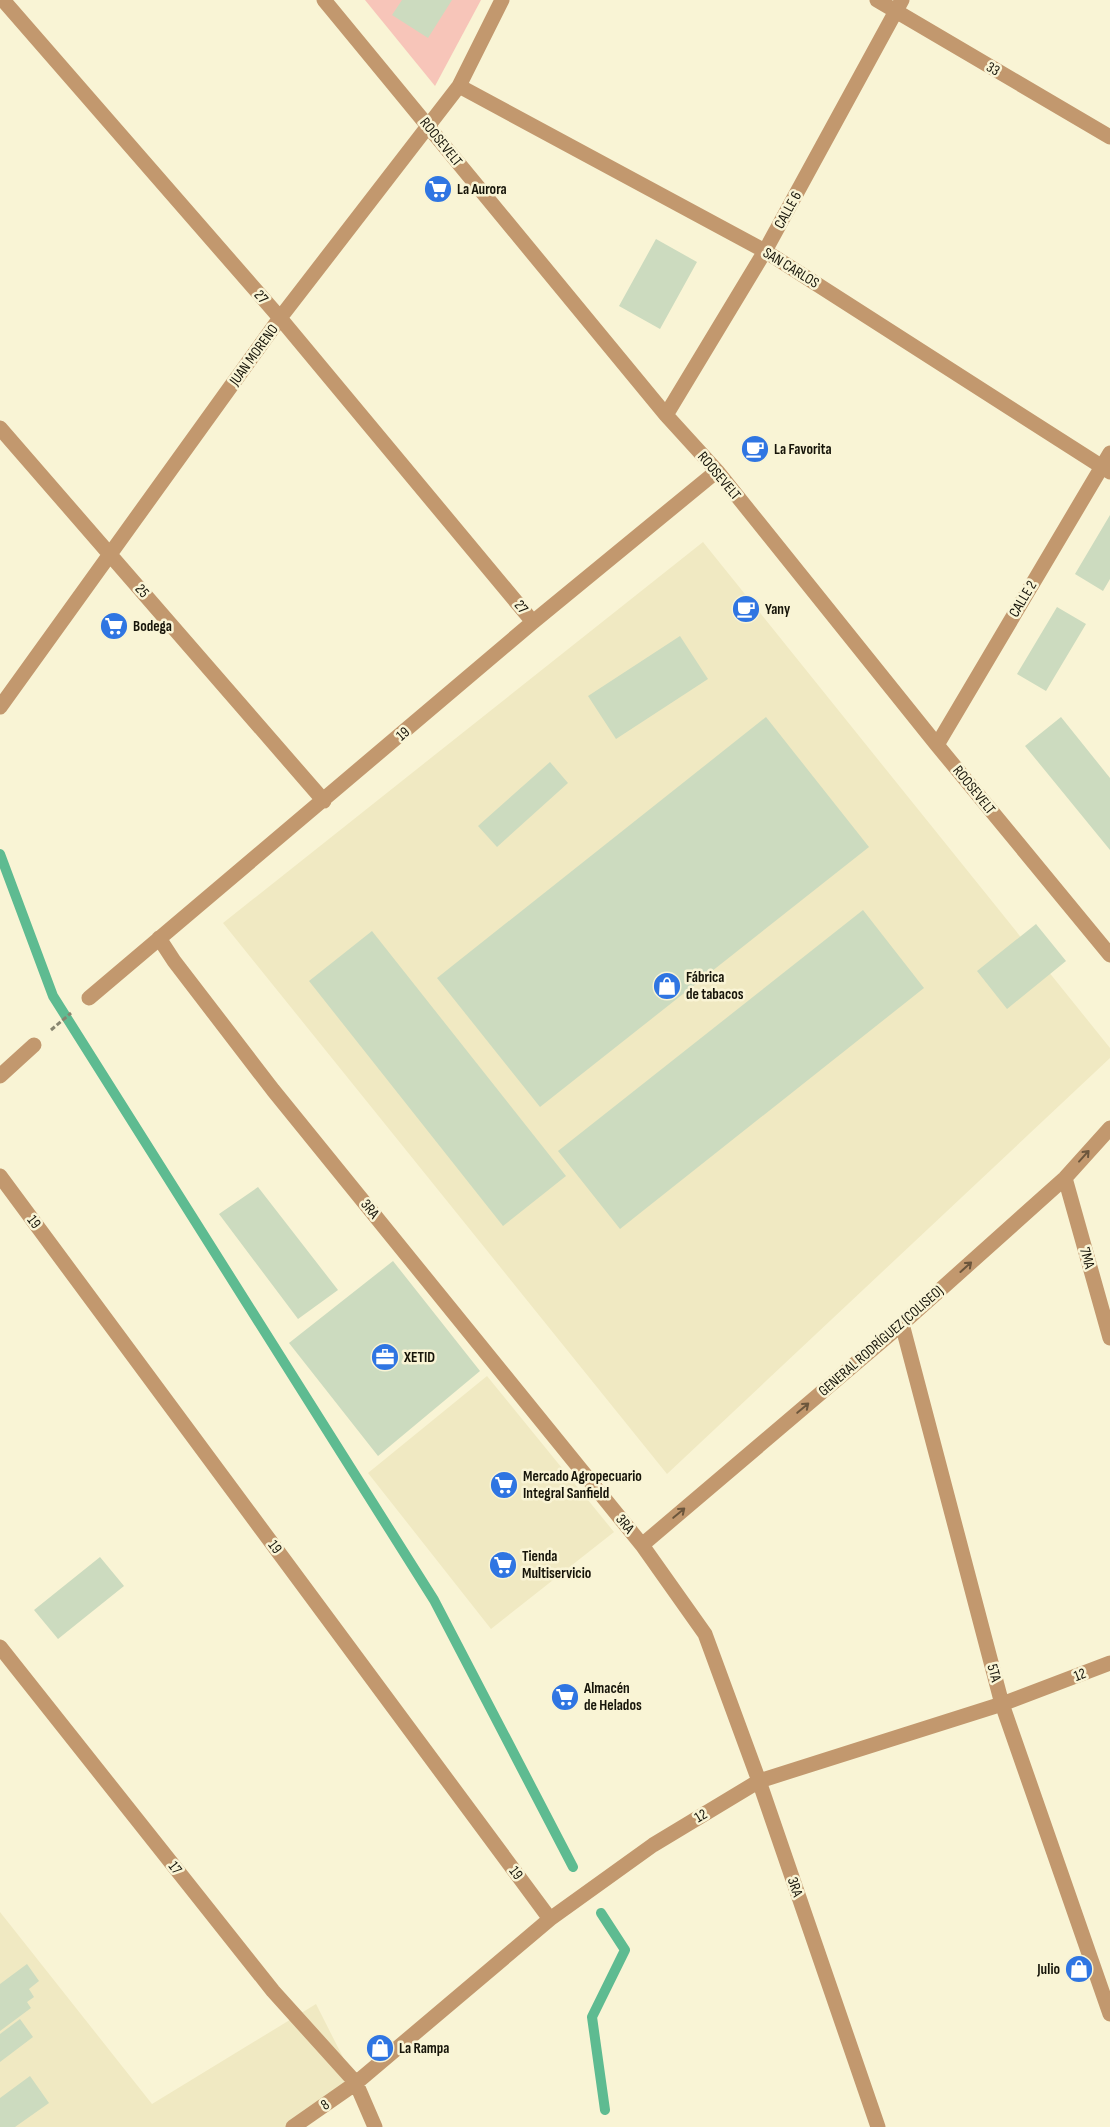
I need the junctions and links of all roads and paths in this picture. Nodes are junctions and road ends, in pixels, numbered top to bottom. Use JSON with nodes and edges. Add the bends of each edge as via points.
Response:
{"nodes":[{"id":1,"x":3,"y":0,"type":"edge"},
{"id":2,"x":324,"y":0,"type":"edge"},
{"id":3,"x":502,"y":0,"type":"edge"},
{"id":4,"x":877,"y":0,"type":"edge"},
{"id":5,"x":899,"y":6,"type":"edge"},
{"id":6,"x":459,"y":86,"type":"junction"},
{"id":7,"x":428,"y":126,"type":"junction"},
{"id":8,"x":1110,"y":137,"type":"edge"},
{"id":9,"x":765,"y":251,"type":"junction"},
{"id":10,"x":280,"y":318,"type":"junction"},
{"id":11,"x":666,"y":415,"type":"junction"},
{"id":12,"x":0,"y":428,"type":"edge"},
{"id":13,"x":1110,"y":453,"type":"edge"},
{"id":14,"x":1106,"y":469,"type":"edge"},
{"id":15,"x":717,"y":471,"type":"junction"},
{"id":16,"x":111,"y":555,"type":"junction"},
{"id":17,"x":533,"y":622,"type":"junction"},
{"id":18,"x":0,"y":707,"type":"edge"},
{"id":19,"x":937,"y":745,"type":"junction"},
{"id":20,"x":324,"y":801,"type":"junction"},
{"id":21,"x":159,"y":938,"type":"junction"},
{"id":22,"x":1110,"y":955,"type":"edge"},
{"id":23,"x":89,"y":998,"type":"joint"},
{"id":24,"x":34,"y":1045,"type":"joint"},
{"id":25,"x":0,"y":1076,"type":"edge"},
{"id":26,"x":1110,"y":1128,"type":"edge"},
{"id":27,"x":0,"y":1176,"type":"edge"},
{"id":28,"x":1065,"y":1178,"type":"junction"},
{"id":29,"x":902,"y":1324,"type":"junction"},
{"id":30,"x":1110,"y":1338,"type":"edge"},
{"id":31,"x":642,"y":1544,"type":"junction"},
{"id":32,"x":0,"y":1646,"type":"edge"},
{"id":33,"x":1110,"y":1664,"type":"edge"},
{"id":34,"x":1002,"y":1704,"type":"junction"},
{"id":35,"x":759,"y":1781,"type":"junction"},
{"id":36,"x":550,"y":1919,"type":"junction"},
{"id":37,"x":1110,"y":2014,"type":"edge"},
{"id":38,"x":356,"y":2083,"type":"junction"},
{"id":39,"x":294,"y":2127,"type":"edge"},
{"id":40,"x":375,"y":2127,"type":"edge"},
{"id":41,"x":878,"y":2127,"type":"edge"}],
"edges":[{"from":1,"to":10,"type":"street","name":"27"},
{"from":2,"to":7,"type":"street","name":"ROOSEVELT"},
{"from":3,"to":6,"type":"street","name":"JUAN MORENO"},
{"from":4,"to":5,"type":"street","name":"33"},
{"from":5,"to":8,"type":"street","name":"33"},
{"from":5,"to":9,"type":"street","name":"CALLE 6"},
{"from":6,"to":7,"type":"street","name":"JUAN MORENO"},
{"from":6,"to":9,"type":"street","name":"SAN CARLOS"},
{"from":7,"to":10,"type":"street","name":"JUAN MORENO"},
{"from":7,"to":11,"type":"street","name":"ROOSEVELT"},
{"from":9,"to":11,"type":"street","name":"CALLE 6"},
{"from":9,"to":14,"type":"street","name":"SAN CARLOS"},
{"from":10,"to":16,"type":"street","name":"JUAN MORENO"},
{"from":10,"to":17,"type":"street","name":"27"},
{"from":11,"to":15,"type":"street","name":"ROOSEVELT"},
{"from":12,"to":16,"type":"street","name":"25"},
{"from":13,"to":14,"type":"street","name":"CALLE 2"},
{"from":14,"to":19,"type":"street","name":"CALLE 2"},
{"from":15,"to":17,"type":"street","name":"19"},
{"from":15,"to":19,"type":"street","name":"ROOSEVELT"},
{"from":16,"to":18,"type":"street","name":"JUAN MORENO"},
{"from":16,"to":20,"type":"street","name":"25"},
{"from":17,"to":20,"type":"street","name":"19"},
{"from":19,"to":22,"type":"street","name":"ROOSEVELT"},
{"from":20,"to":21,"type":"street","name":"19"},
{"from":21,"to":23,"type":"street","name":"19"},
{"from":21,"to":31,"type":"street","name":"3RA","via":[[272,1090]]},
{"from":23,"to":24,"type":"path"},
{"from":24,"to":25,"type":"street"},
{"from":28,"to":26,"type":"street","name":"GENERAL RODRÍGUEZ (COLISEO)","one_way":true},
{"from":27,"to":36,"type":"street","name":"19"},
{"from":29,"to":28,"type":"street","name":"GENERAL RODRÍGUEZ (COLISEO)","one_way":true},
{"from":28,"to":30,"type":"street","name":"7MA"},
{"from":31,"to":29,"type":"street","name":"GENERAL RODRÍGUEZ (COLISEO)","one_way":true},
{"from":29,"to":34,"type":"street","name":"5TA"},
{"from":31,"to":35,"type":"street","name":"3RA","via":[[705,1634]]},
{"from":32,"to":38,"type":"street","name":"17","via":[[272,1991]]},
{"from":33,"to":34,"type":"street","name":"12"},
{"from":34,"to":35,"type":"street","name":"12"},
{"from":34,"to":37,"type":"street","name":"5TA"},
{"from":35,"to":36,"type":"street","name":"12","via":[[653,1845]]},
{"from":35,"to":41,"type":"street","name":"3RA"},
{"from":36,"to":38,"type":"street","name":"12"},
{"from":38,"to":39,"type":"street","name":"8"},
{"from":38,"to":40,"type":"street","name":"17"}]}
